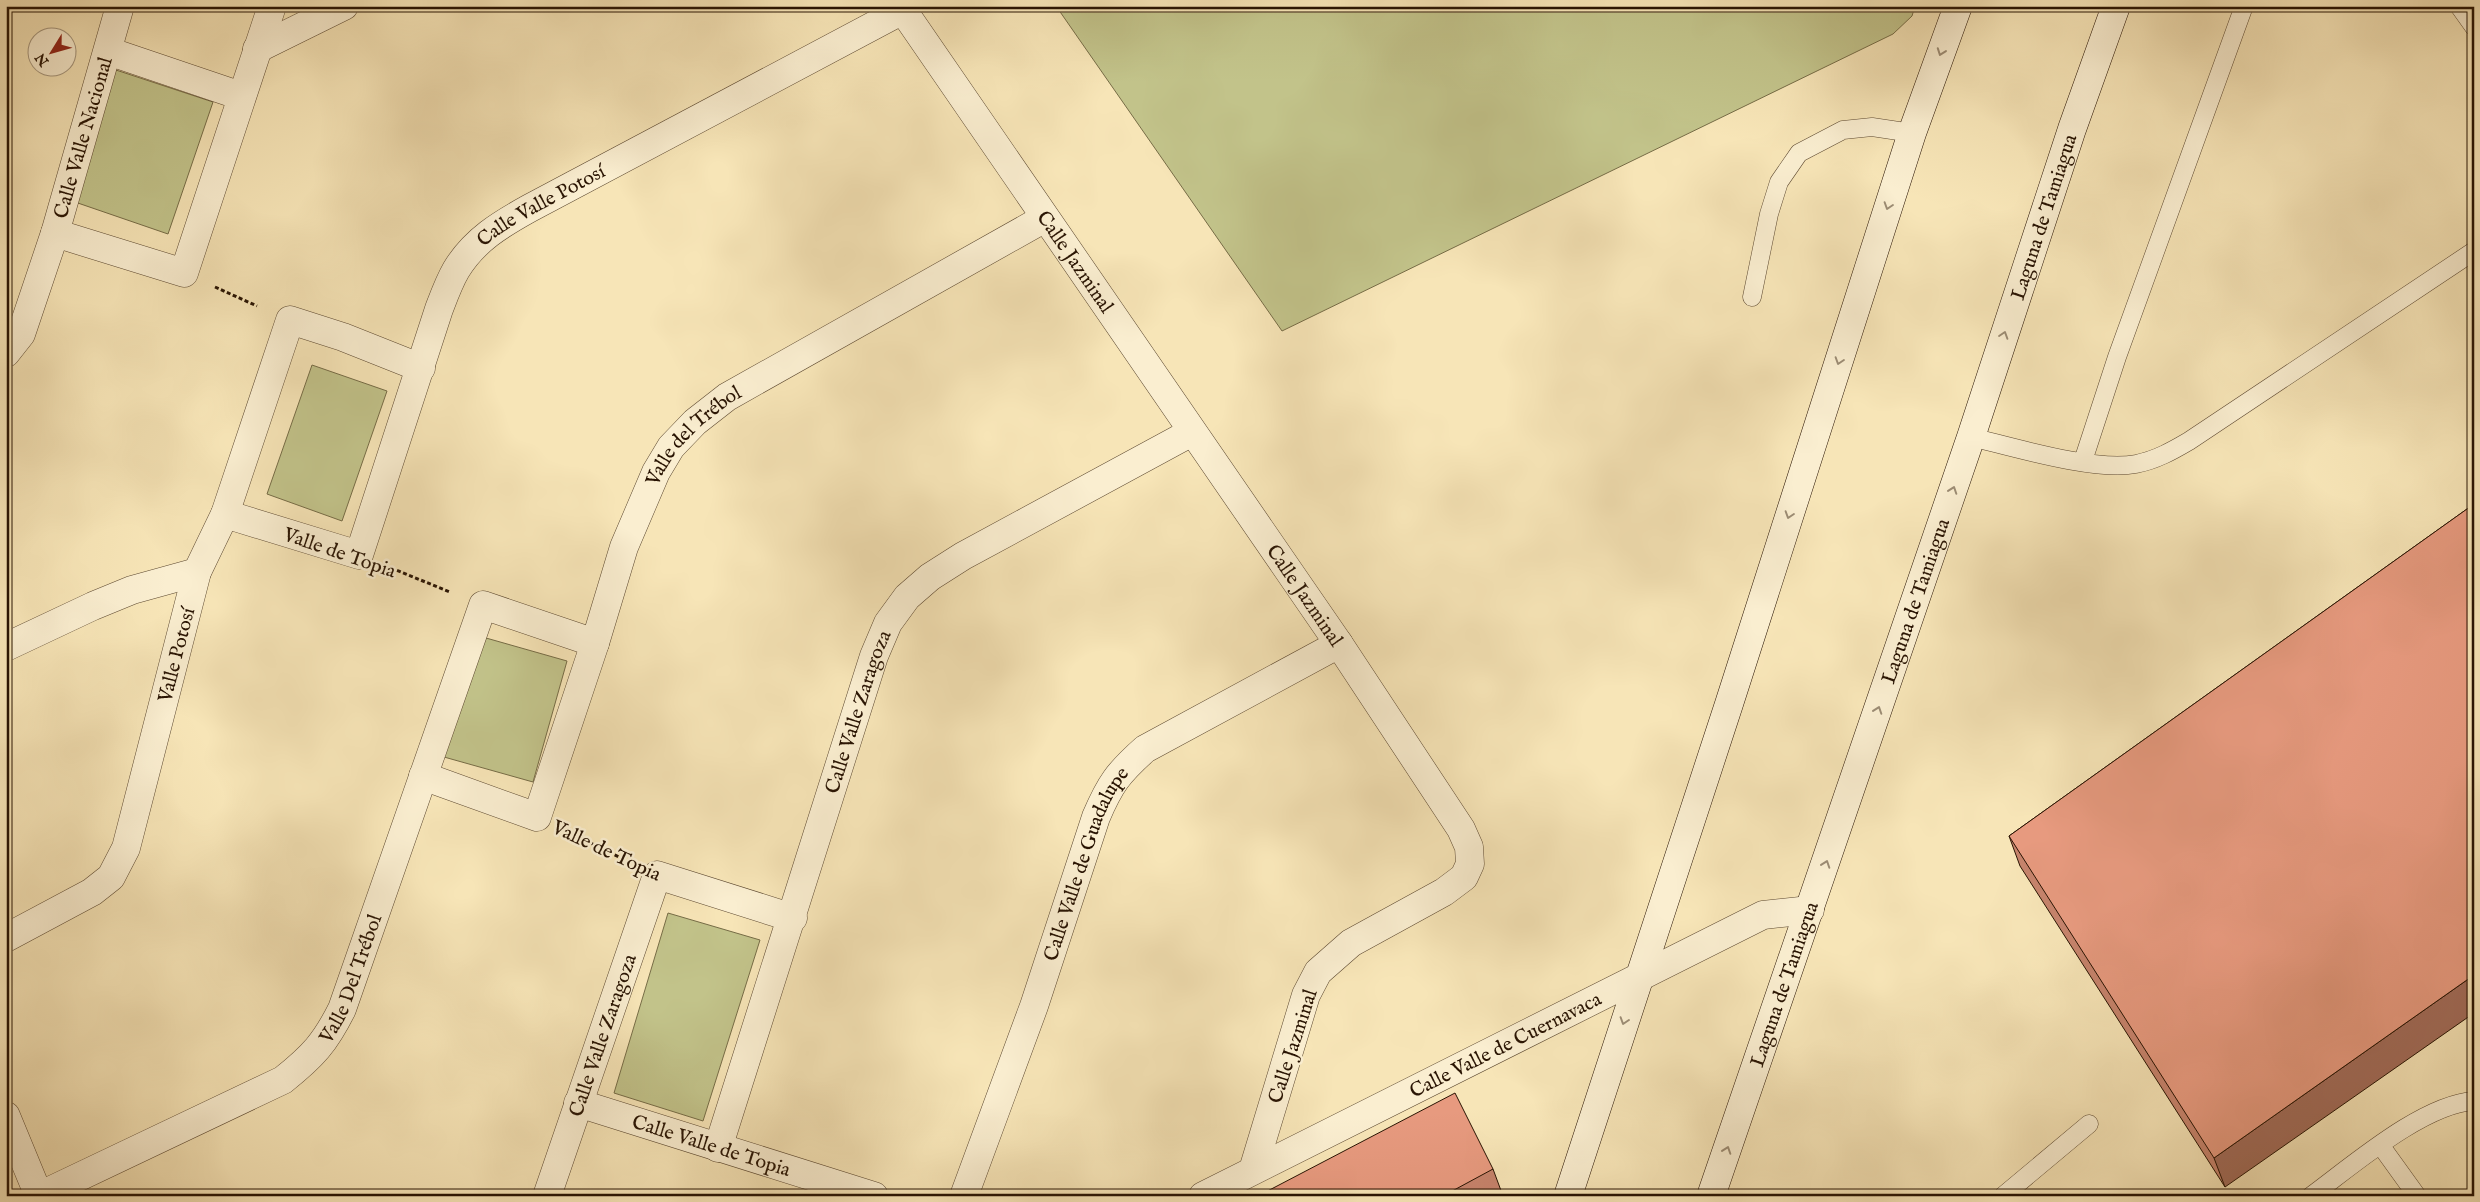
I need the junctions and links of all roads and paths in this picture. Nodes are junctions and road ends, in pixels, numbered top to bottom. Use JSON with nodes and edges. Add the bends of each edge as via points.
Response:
{"nodes":[{"id":1,"x":120,"y":6,"type":"edge"},
{"id":2,"x":272,"y":6,"type":"edge"},
{"id":3,"x":344,"y":6,"type":"edge"},
{"id":4,"x":1958,"y":6,"type":"edge"},
{"id":5,"x":2116,"y":6,"type":"edge"},
{"id":6,"x":2244,"y":6,"type":"edge"},
{"id":7,"x":2459,"y":6,"type":"edge"},
{"id":8,"x":901,"y":8,"type":"edge"},
{"id":9,"x":2474,"y":27,"type":"edge"},
{"id":10,"x":257,"y":49,"type":"junction"},
{"id":11,"x":108,"y":51,"type":"junction"},
{"id":12,"x":240,"y":96,"type":"junction"},
{"id":13,"x":1912,"y":133,"type":"junction"},
{"id":14,"x":1045,"y":218,"type":"junction"},
{"id":15,"x":55,"y":234,"type":"junction"},
{"id":16,"x":2474,"y":251,"type":"edge"},
{"id":17,"x":184,"y":273,"type":"junction"},
{"id":18,"x":1752,"y":297,"type":"dead end"},
{"id":19,"x":290,"y":320,"type":"junction"},
{"id":20,"x":6,"y":353,"type":"edge"},
{"id":21,"x":420,"y":368,"type":"junction"},
{"id":22,"x":1192,"y":432,"type":"junction"},
{"id":23,"x":1971,"y":437,"type":"junction"},
{"id":24,"x":2083,"y":462,"type":"junction"},
{"id":25,"x":225,"y":514,"type":"junction"},
{"id":26,"x":359,"y":555,"type":"junction"},
{"id":27,"x":197,"y":572,"type":"junction"},
{"id":28,"x":483,"y":605,"type":"junction"},
{"id":29,"x":595,"y":643,"type":"junction"},
{"id":30,"x":1339,"y":644,"type":"junction"},
{"id":31,"x":6,"y":647,"type":"edge"},
{"id":32,"x":423,"y":776,"type":"junction"},
{"id":33,"x":536,"y":817,"type":"junction"},
{"id":34,"x":657,"y":875,"type":"junction"},
{"id":35,"x":1810,"y":910,"type":"junction"},
{"id":36,"x":793,"y":918,"type":"junction"},
{"id":37,"x":6,"y":938,"type":"edge"},
{"id":38,"x":1639,"y":975,"type":"junction"},
{"id":39,"x":2474,"y":1101,"type":"edge"},
{"id":40,"x":578,"y":1103,"type":"junction"},
{"id":41,"x":6,"y":1116,"type":"edge"},
{"id":42,"x":2089,"y":1124,"type":"dead end"},
{"id":43,"x":2381,"y":1146,"type":"junction"},
{"id":44,"x":718,"y":1148,"type":"junction"},
{"id":45,"x":1253,"y":1170,"type":"junction"},
{"id":46,"x":39,"y":1196,"type":"edge"},
{"id":47,"x":547,"y":1196,"type":"edge"},
{"id":48,"x":874,"y":1196,"type":"edge"},
{"id":49,"x":964,"y":1196,"type":"edge"},
{"id":50,"x":1202,"y":1196,"type":"edge"},
{"id":51,"x":1568,"y":1196,"type":"edge"},
{"id":52,"x":1712,"y":1196,"type":"edge"},
{"id":53,"x":2002,"y":1196,"type":"edge"},
{"id":54,"x":2311,"y":1196,"type":"edge"},
{"id":55,"x":2417,"y":1196,"type":"edge"}],
"edges":[{"from":1,"to":11,"type":"street"},
{"from":2,"to":10,"type":"street"},
{"from":3,"to":10,"type":"street"},
{"from":4,"to":13,"type":"street","one_way":true},
{"from":23,"to":5,"type":"street","name":"Laguna de Tamiagua","one_way":true},
{"from":6,"to":24,"type":"lane","via":[[2117,357]]},
{"from":7,"to":9,"type":"lane"},
{"from":8,"to":14,"type":"street","name":"Calle Jazminal"},
{"from":8,"to":21,"type":"street","name":"Calle Valle Potosí","via":[[494,229],[472,248],[456,270],[439,309]]},
{"from":10,"to":12,"type":"street"},
{"from":11,"to":12,"type":"street","name":"Calle Valle Nacional"},
{"from":11,"to":15,"type":"street","name":"Calle Valle Nacional"},
{"from":12,"to":17,"type":"street"},
{"from":13,"to":18,"type":"lane","via":[[1872,127],[1843,130],[1799,153],[1778,182]]},
{"from":13,"to":38,"type":"street","one_way":true},
{"from":14,"to":22,"type":"street","name":"Calle Jazminal"},
{"from":14,"to":29,"type":"street","name":"Valle del Trébol","via":[[727,398],[694,422],[671,447],[656,472],[624,547]]},
{"from":15,"to":17,"type":"street"},
{"from":15,"to":20,"type":"street","name":"Calle Valle Nacional","via":[[21,334]]},
{"from":16,"to":24,"type":"lane","via":[[2170,452],[2134,464]]},
{"from":17,"to":19,"type":"path"},
{"from":19,"to":21,"type":"street"},
{"from":19,"to":25,"type":"street","name":"Valle Potosí"},
{"from":21,"to":26,"type":"street","name":"Calle Valle Potosí"},
{"from":22,"to":30,"type":"street","name":"Calle Jazminal"},
{"from":22,"to":36,"type":"street","name":"Calle Valle Zaragoza","via":[[963,556],[930,577],[908,597],[888,623],[874,656]]},
{"from":23,"to":24,"type":"lane"},
{"from":35,"to":23,"type":"street","name":"Laguna de Tamiagua","one_way":true},
{"from":25,"to":26,"type":"street","name":"Valle de Topia"},
{"from":25,"to":27,"type":"street","name":"Valle Potosí"},
{"from":26,"to":28,"type":"path","name":"Valle de Topia"},
{"from":27,"to":31,"type":"street","via":[[124,593]]},
{"from":27,"to":37,"type":"street","name":"Valle Potosí","via":[[126,848],[111,877],[92,892]]},
{"from":28,"to":29,"type":"street"},
{"from":28,"to":32,"type":"street","name":"Valle Del Trébol"},
{"from":29,"to":33,"type":"street","name":"Valle del Trébol"},
{"from":30,"to":45,"type":"street","name":"Calle Jazminal","via":[[1461,829],[1469,847],[1470,864],[1464,877],[1444,892],[1351,943],[1318,972],[1306,995]]},
{"from":30,"to":49,"type":"street","name":"Calle Valle de Guadalupe","via":[[1145,749],[1108,788],[1034,1006]]},
{"from":32,"to":33,"type":"street","name":"Valle de Topia"},
{"from":32,"to":46,"type":"street","name":"Valle Del Trébol","via":[[342,1009],[328,1038],[308,1060],[283,1080]]},
{"from":33,"to":34,"type":"path","name":"Valle de Topia"},
{"from":34,"to":36,"type":"street","name":"Valle de Topia"},
{"from":34,"to":40,"type":"street","name":"Calle Valle Zaragoza"},
{"from":35,"to":38,"type":"street","name":"Calle Valle de Cuernavaca","via":[[1763,914]]},
{"from":52,"to":35,"type":"street","name":"Laguna de Tamiagua","one_way":true},
{"from":36,"to":44,"type":"street","name":"Calle Valle Zaragoza"},
{"from":38,"to":45,"type":"street","name":"Calle Valle de Cuernavaca"},
{"from":38,"to":51,"type":"street","one_way":true},
{"from":39,"to":43,"type":"lane","via":[[2446,1107],[2415,1121]]},
{"from":40,"to":44,"type":"street","name":"Calle Valle de Topia"},
{"from":40,"to":47,"type":"street","name":"Calle Valle Zaragoza"},
{"from":41,"to":46,"type":"street"},
{"from":42,"to":53,"type":"lane"},
{"from":43,"to":54,"type":"lane"},
{"from":43,"to":55,"type":"lane"},
{"from":44,"to":48,"type":"street","name":"Calle Valle de Topia"},
{"from":45,"to":50,"type":"street","name":"Calle Valle de Cuernavaca"}]}
